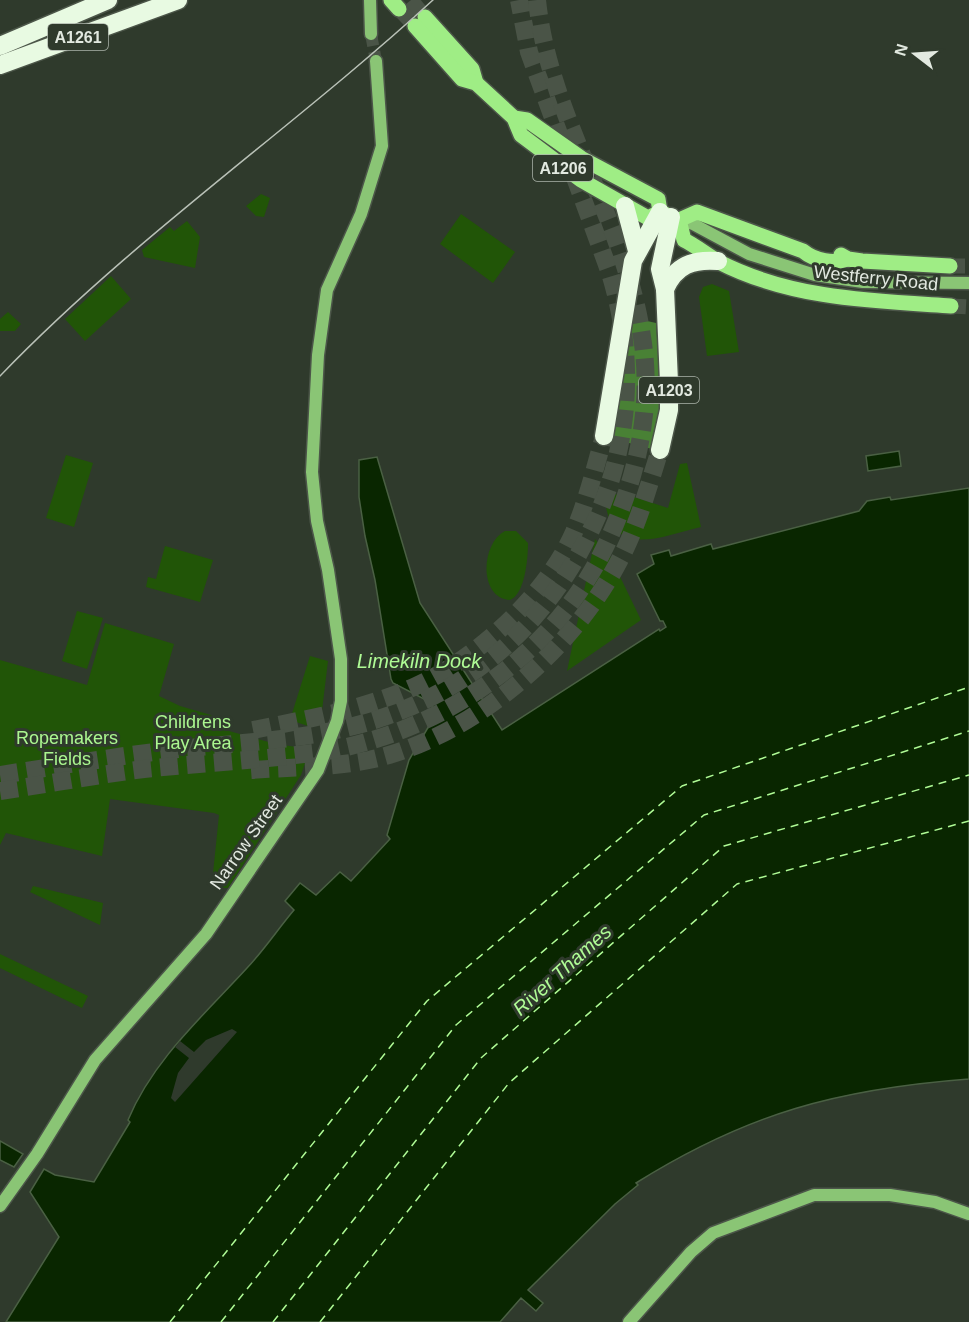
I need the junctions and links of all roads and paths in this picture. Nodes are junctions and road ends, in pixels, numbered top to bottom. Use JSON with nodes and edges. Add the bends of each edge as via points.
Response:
{"nodes":[{"id":1,"x":108,"y":0,"type":"edge"},
{"id":2,"x":178,"y":0,"type":"edge"},
{"id":3,"x":393,"y":3,"type":"edge"},
{"id":4,"x":371,"y":6,"type":"edge"},
{"id":5,"x":420,"y":22,"type":"tunnel mouth"},
{"id":6,"x":371,"y":34,"type":"tunnel mouth"},
{"id":7,"x":0,"y":46,"type":"edge"},
{"id":8,"x":376,"y":61,"type":"tunnel mouth"},
{"id":9,"x":0,"y":65,"type":"edge"},
{"id":10,"x":514,"y":118,"type":"junction"},
{"id":11,"x":626,"y":206,"type":"junction"},
{"id":12,"x":670,"y":216,"type":"junction"},
{"id":13,"x":637,"y":251,"type":"junction"},
{"id":14,"x":718,"y":261,"type":"junction"},
{"id":15,"x":951,"y":266,"type":"tunnel mouth"},
{"id":16,"x":969,"y":283,"type":"edge"},
{"id":17,"x":665,"y":289,"type":"junction"},
{"id":18,"x":951,"y":306,"type":"tunnel mouth"},
{"id":19,"x":604,"y":436,"type":"tunnel mouth"},
{"id":20,"x":660,"y":450,"type":"tunnel mouth"},
{"id":21,"x":0,"y":1206,"type":"edge"},
{"id":22,"x":969,"y":1214,"type":"edge"},
{"id":23,"x":629,"y":1322,"type":"edge"}],
"edges":[{"from":1,"to":7,"type":"highway","number":"A1261"},
{"from":2,"to":9,"type":"highway","number":"A1261"},
{"from":3,"to":4,"type":"street"},
{"from":4,"to":6,"type":"street"},
{"from":5,"to":10,"type":"main road","name":"Westferry Road","number":"A1206","via":[[462,79],[476,83]]},
{"from":8,"to":21,"type":"street","name":"Narrow Street","via":[[382,146],[361,214],[324,300],[312,436],[317,521],[341,659],[341,701],[330,743],[318,770],[206,934],[95,1060]]},
{"from":10,"to":11,"type":"main road","name":"Westferry Road","number":"A1206","via":[[521,135],[566,170]]},
{"from":10,"to":12,"type":"main road","name":"Westferry Road","number":"A1206","via":[[527,120],[581,158],[658,199]]},
{"from":11,"to":12,"type":"main road","name":"Westferry Road","number":"A1206","via":[[648,218]]},
{"from":11,"to":13,"type":"highway","number":"A1203"},
{"from":12,"to":13,"type":"highway","number":"A1203"},
{"from":12,"to":14,"type":"main road","name":"Westferry Road","number":"A1206","via":[[684,240]]},
{"from":12,"to":15,"type":"main road","name":"Westferry Road","number":"A1206","via":[[697,212],[803,251],[840,254],[848,260]]},
{"from":12,"to":16,"type":"street","name":"Westferry Road","via":[[704,238],[712,236],[749,254],[815,275],[863,282]]},
{"from":12,"to":17,"type":"highway","number":"A1203","via":[[660,269]]},
{"from":13,"to":19,"type":"highway","number":"A1203","via":[[621,321]]},
{"from":14,"to":17,"type":"highway","via":[[687,264]]},
{"from":14,"to":18,"type":"main road","name":"Westferry Road","number":"A1206","via":[[761,279],[825,295]]},
{"from":17,"to":20,"type":"highway","number":"A1203","via":[[669,410]]},
{"from":22,"to":23,"type":"street","via":[[935,1202],[890,1195],[814,1195],[713,1233]]}]}
